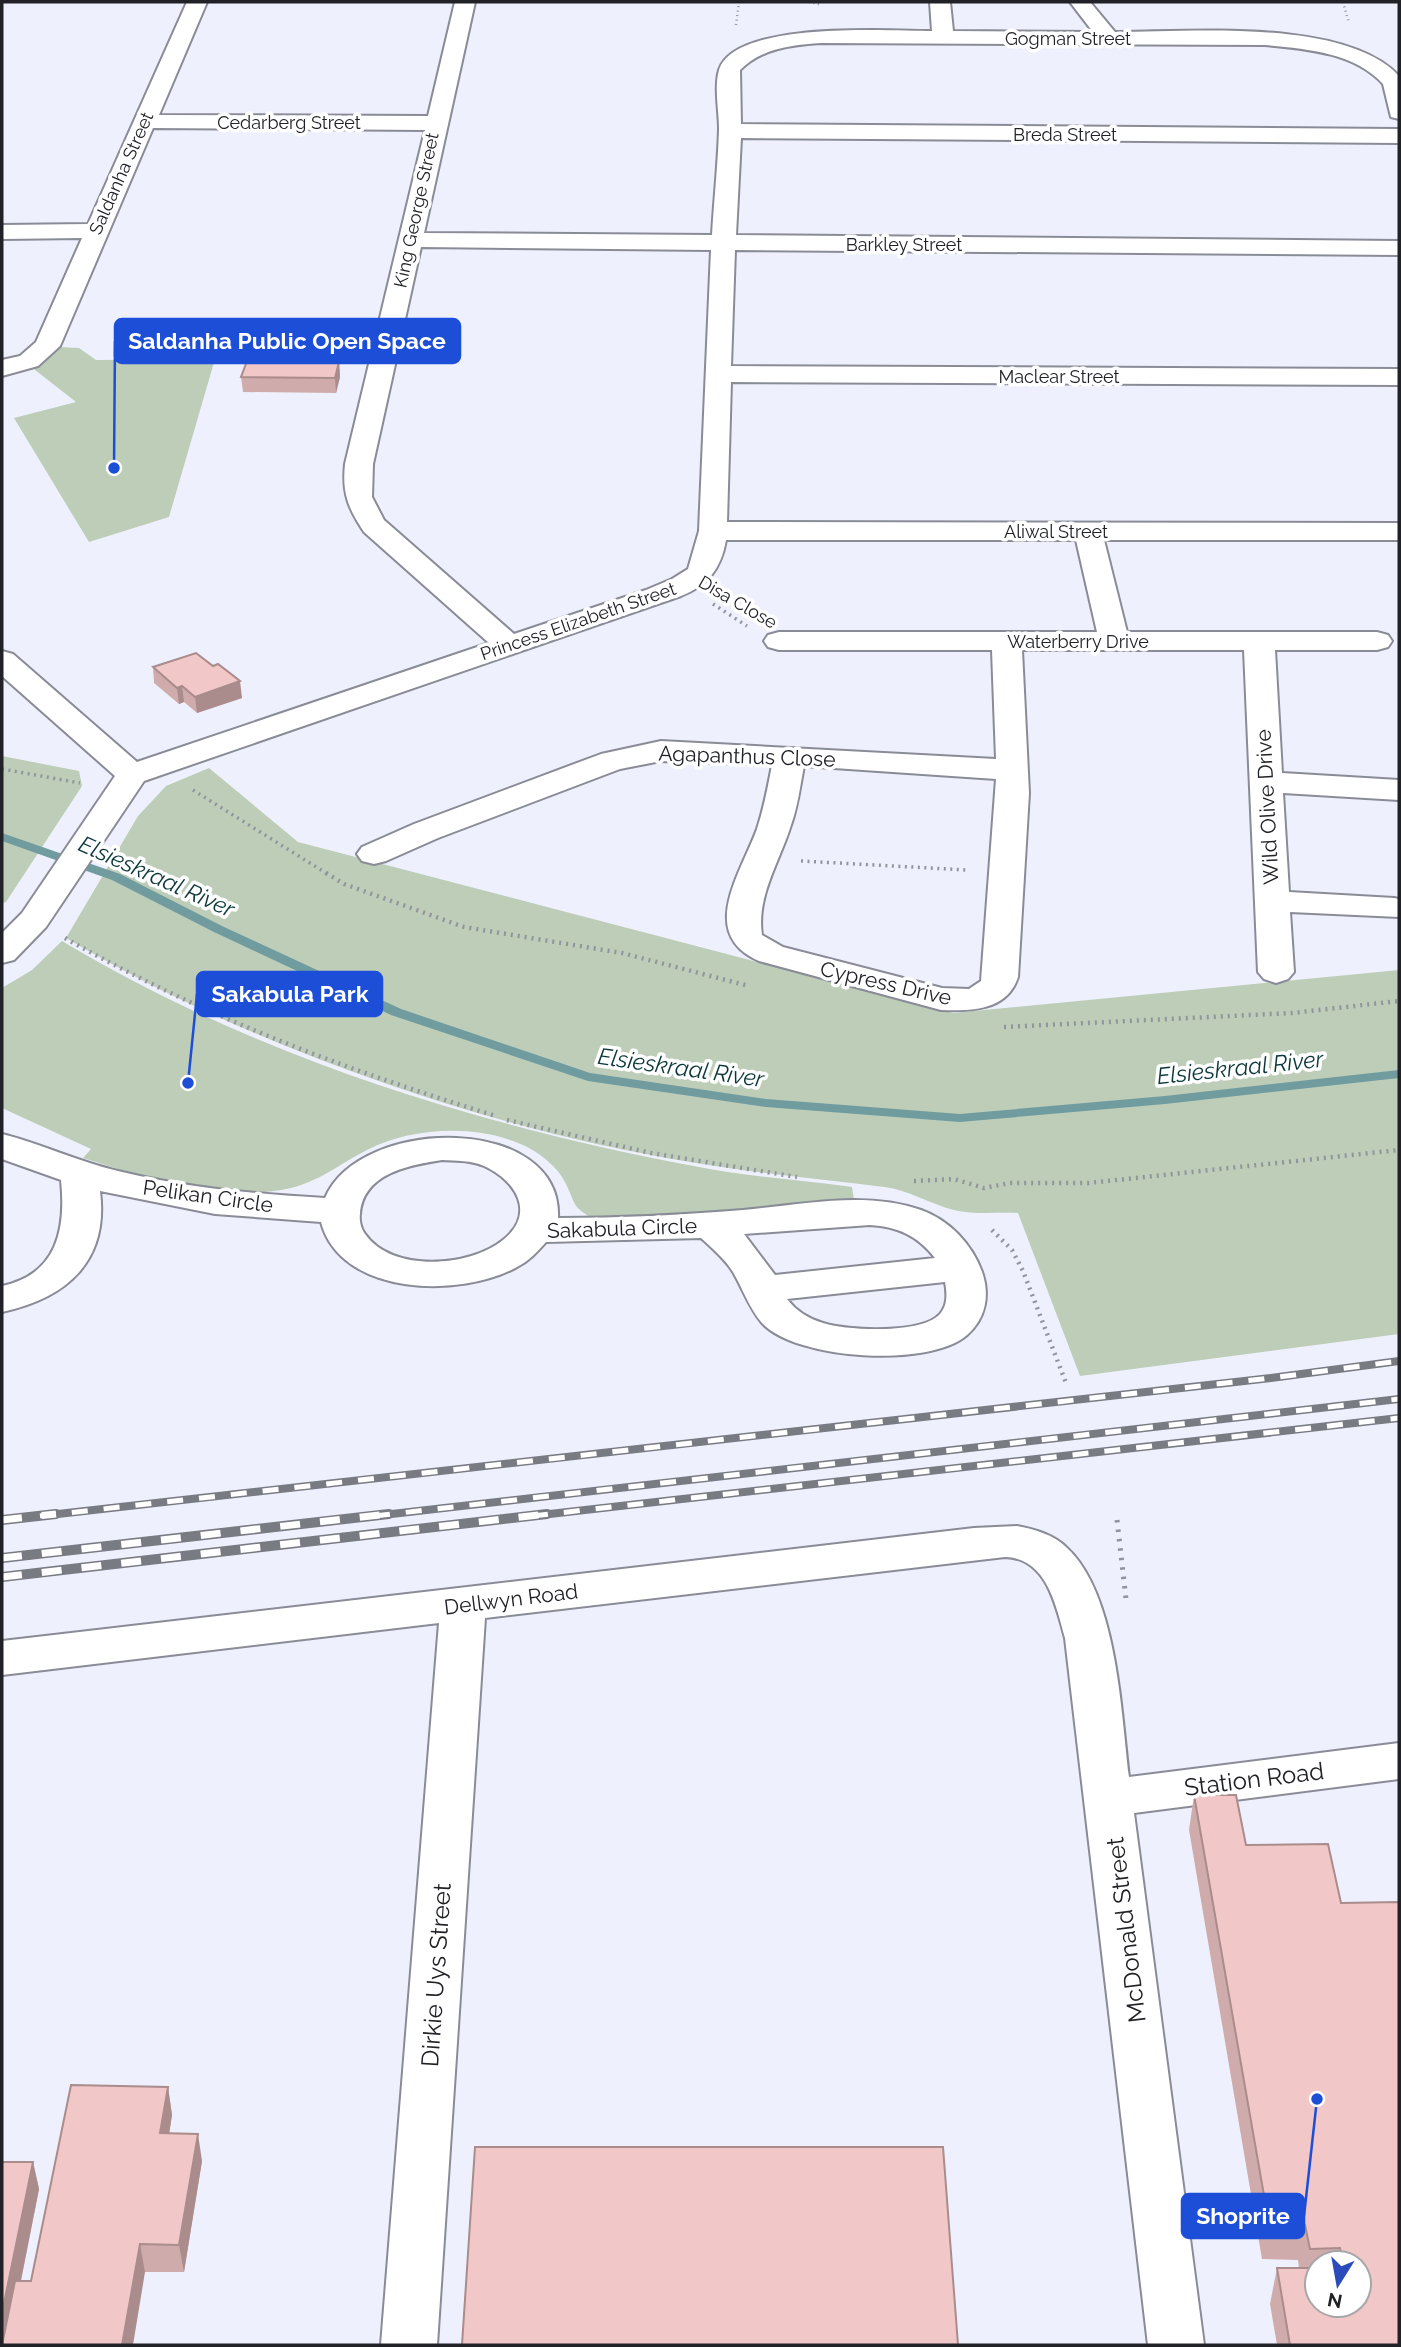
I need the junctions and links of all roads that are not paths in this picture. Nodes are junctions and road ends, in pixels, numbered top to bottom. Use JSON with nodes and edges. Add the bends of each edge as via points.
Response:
{"nodes":[{"id":1,"x":197,"y":2,"type":"edge"},
{"id":2,"x":465,"y":2,"type":"edge"},
{"id":3,"x":940,"y":2,"type":"edge"},
{"id":4,"x":1080,"y":2,"type":"edge"},
{"id":5,"x":943,"y":37,"type":"junction"},
{"id":6,"x":1109,"y":38,"type":"junction"},
{"id":7,"x":764,"y":47,"type":"joint"},
{"id":8,"x":1399,"y":112,"type":"edge"},
{"id":9,"x":143,"y":121,"type":"junction"},
{"id":10,"x":435,"y":123,"type":"junction"},
{"id":11,"x":730,"y":131,"type":"junction"},
{"id":12,"x":1399,"y":136,"type":"edge"},
{"id":13,"x":95,"y":231,"type":"junction"},
{"id":14,"x":2,"y":232,"type":"edge"},
{"id":15,"x":409,"y":240,"type":"junction"},
{"id":16,"x":723,"y":242,"type":"junction"},
{"id":17,"x":1399,"y":248,"type":"edge"},
{"id":18,"x":2,"y":368,"type":"edge"},
{"id":19,"x":718,"y":374,"type":"junction"},
{"id":20,"x":1399,"y":377,"type":"edge"},
{"id":21,"x":713,"y":531,"type":"junction"},
{"id":22,"x":1088,"y":531,"type":"junction"},
{"id":23,"x":1399,"y":531,"type":"edge"},
{"id":24,"x":779,"y":641,"type":"road end"},
{"id":25,"x":1007,"y":641,"type":"junction"},
{"id":26,"x":1114,"y":641,"type":"junction"},
{"id":27,"x":1259,"y":641,"type":"junction"},
{"id":28,"x":1377,"y":641,"type":"dead end"},
{"id":29,"x":509,"y":645,"type":"junction"},
{"id":30,"x":2,"y":660,"type":"edge"},
{"id":31,"x":790,"y":756,"type":"junction"},
{"id":32,"x":1012,"y":771,"type":"junction"},
{"id":33,"x":132,"y":774,"type":"junction"},
{"id":34,"x":1265,"y":782,"type":"junction"},
{"id":35,"x":1399,"y":790,"type":"edge"},
{"id":36,"x":374,"y":854,"type":"dead end"},
{"id":37,"x":1272,"y":901,"type":"junction"},
{"id":38,"x":1394,"y":908,"type":"dead end"},
{"id":39,"x":2,"y":953,"type":"edge"},
{"id":40,"x":1276,"y":972,"type":"dead end"},
{"id":41,"x":2,"y":1146,"type":"edge"},
{"id":42,"x":79,"y":1171,"type":"junction"},
{"id":43,"x":338,"y":1211,"type":"junction"},
{"id":44,"x":710,"y":1224,"type":"junction"},
{"id":45,"x":534,"y":1230,"type":"junction"},
{"id":46,"x":959,"y":1268,"type":"junction"},
{"id":47,"x":762,"y":1289,"type":"junction"},
{"id":48,"x":2,"y":1299,"type":"edge"},
{"id":49,"x":1021,"y":1542,"type":"joint"},
{"id":50,"x":463,"y":1605,"type":"junction"},
{"id":51,"x":2,"y":1658,"type":"edge"},
{"id":52,"x":1399,"y":1761,"type":"edge"},
{"id":53,"x":1110,"y":1798,"type":"junction"},
{"id":54,"x":409,"y":2345,"type":"edge"},
{"id":55,"x":1176,"y":2345,"type":"edge"}],
"edges":[{"from":1,"to":9,"type":"street","name":"Saldanha Street"},
{"from":2,"to":10,"type":"street","name":"King George Street"},
{"from":3,"to":5,"type":"street"},
{"from":4,"to":6,"type":"street"},
{"from":5,"to":6,"type":"street","name":"Gogman Street"},
{"from":5,"to":7,"type":"street","name":"Gogman Street","via":[[821,37]]},
{"from":6,"to":8,"type":"street","name":"Gogman Street","via":[[1287,41],[1334,50],[1369,63],[1392,81]]},
{"from":7,"to":11,"type":"street","name":"Princess Elizabeth Street","via":[[730,68]]},
{"from":9,"to":10,"type":"street","name":"Cedarberg Street"},
{"from":9,"to":13,"type":"street","name":"Saldanha Street"},
{"from":10,"to":15,"type":"street","name":"King George Street"},
{"from":11,"to":12,"type":"street","name":"Breda Street"},
{"from":11,"to":16,"type":"street","name":"Princess Elizabeth Street"},
{"from":13,"to":14,"type":"street"},
{"from":13,"to":18,"type":"street","name":"Saldanha Street","via":[[47,346],[29,361]]},
{"from":15,"to":16,"type":"street","name":"Barkley Street"},
{"from":15,"to":29,"type":"street","name":"King George Street","via":[[359,464],[358,504],[374,526]]},
{"from":16,"to":17,"type":"street","name":"Barkley Street"},
{"from":16,"to":19,"type":"street","name":"Princess Elizabeth Street"},
{"from":19,"to":20,"type":"street","name":"Maclear Street"},
{"from":19,"to":21,"type":"street","name":"Princess Elizabeth Street"},
{"from":21,"to":22,"type":"street","name":"Aliwal Street"},
{"from":21,"to":29,"type":"street","name":"Princess Elizabeth Street","via":[[701,575],[683,586]]},
{"from":22,"to":23,"type":"street","name":"Aliwal Street"},
{"from":22,"to":26,"type":"street"},
{"from":24,"to":25,"type":"street","name":"Waterberry Drive"},
{"from":25,"to":26,"type":"street","name":"Waterberry Drive"},
{"from":25,"to":32,"type":"street","name":"Cypress Drive"},
{"from":26,"to":27,"type":"street","name":"Waterberry Drive"},
{"from":27,"to":28,"type":"street","name":"Waterberry Drive"},
{"from":27,"to":34,"type":"street","name":"Wild Olive Drive"},
{"from":29,"to":33,"type":"street","name":"Princess Elizabeth Street"},
{"from":30,"to":33,"type":"street"},
{"from":31,"to":32,"type":"street","name":"Agapanthus Close"},
{"from":31,"to":32,"type":"street","name":"Cypress Drive","via":[[774,829],[760,859],[744,919],[745,935],[752,944],[784,958],[959,1000],[984,996],[997,986]]},
{"from":31,"to":36,"type":"street","name":"Agapanthus Close","via":[[688,751],[636,755]]},
{"from":33,"to":39,"type":"street","via":[[99,799],[46,927]]},
{"from":34,"to":35,"type":"street"},
{"from":34,"to":37,"type":"street","name":"Wild Olive Drive"},
{"from":37,"to":38,"type":"street"},
{"from":37,"to":40,"type":"street","name":"Wild Olive Drive"},
{"from":41,"to":42,"type":"street"},
{"from":42,"to":43,"type":"street","name":"Pelikan Circle","via":[[215,1202]]},
{"from":42,"to":48,"type":"street","via":[[83,1216],[71,1256],[52,1278],[29,1292]]},
{"from":43,"to":45,"type":"street","via":[[350,1245],[391,1268],[423,1274],[490,1264],[517,1249]]},
{"from":43,"to":45,"type":"street","via":[[349,1187],[372,1167],[405,1154],[442,1148],[480,1152],[511,1164],[533,1183],[541,1206]]},
{"from":44,"to":45,"type":"street","name":"Sakabula Circle","via":[[643,1230]]},
{"from":44,"to":46,"type":"street","name":"Sakabula Circle","via":[[878,1213],[901,1216],[936,1231]]},
{"from":44,"to":47,"type":"street","via":[[741,1254]]},
{"from":46,"to":47,"type":"street"},
{"from":46,"to":47,"type":"street","via":[[966,1302],[955,1324],[933,1334],[899,1339],[865,1342],[807,1335],[776,1312]]},
{"from":49,"to":50,"type":"street","name":"Dellwyn Road"},
{"from":49,"to":53,"type":"street","name":"McDonald Street","via":[[1056,1560],[1073,1593],[1088,1638]]},
{"from":50,"to":51,"type":"street","name":"Dellwyn Road"},
{"from":50,"to":54,"type":"street","name":"Dirkie Uys Street"},
{"from":52,"to":53,"type":"street","name":"Station Road"},
{"from":53,"to":55,"type":"street","name":"McDonald Street"}]}
